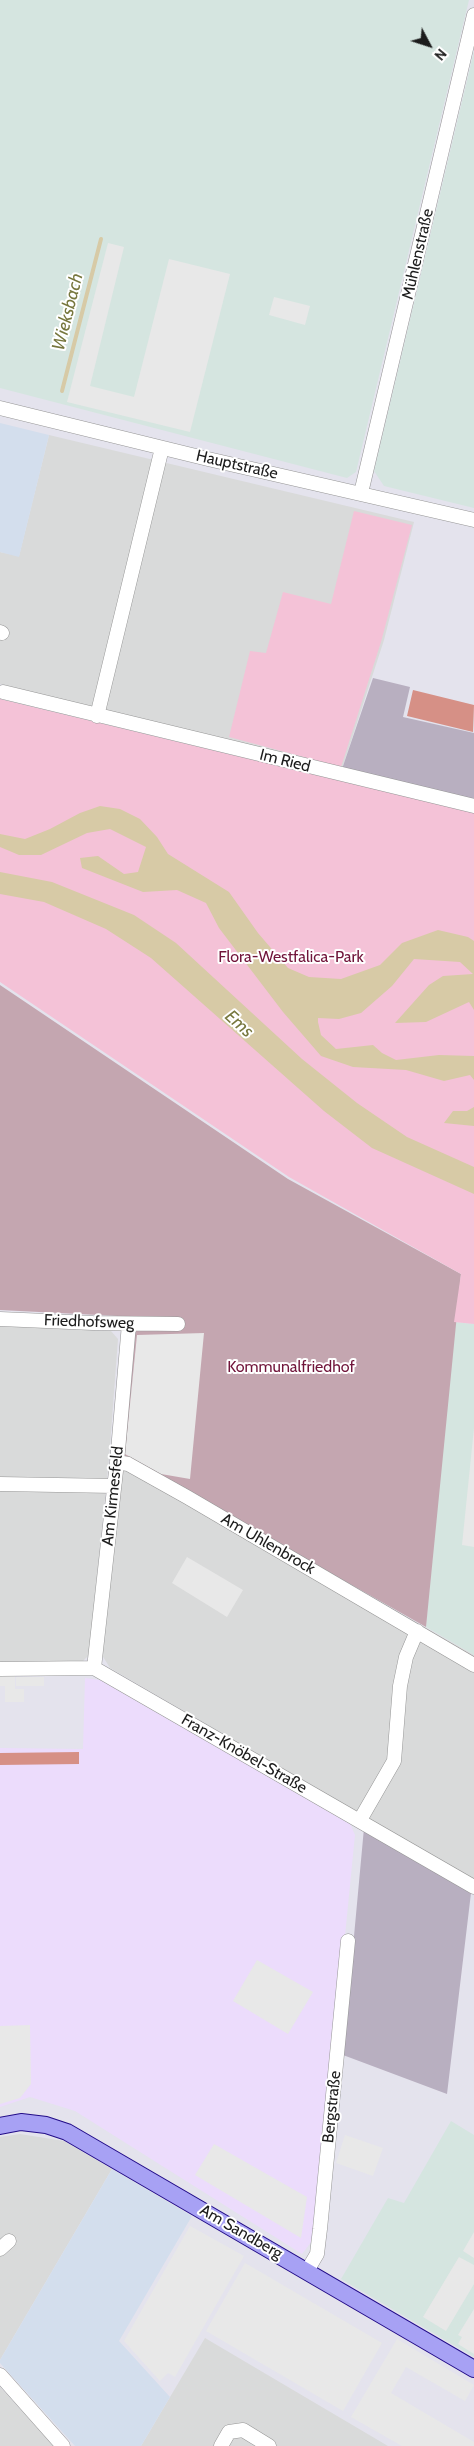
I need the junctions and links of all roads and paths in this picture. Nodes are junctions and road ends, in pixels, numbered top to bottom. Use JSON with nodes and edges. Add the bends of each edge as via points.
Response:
{"nodes":[{"id":1,"x":474,"y":15,"type":"edge"},
{"id":2,"x":0,"y":408,"type":"edge"},
{"id":3,"x":162,"y":448,"type":"junction"},
{"id":4,"x":361,"y":493,"type":"junction"},
{"id":5,"x":474,"y":520,"type":"edge"},
{"id":6,"x":3,"y":692,"type":"dead end"},
{"id":7,"x":97,"y":716,"type":"junction"},
{"id":8,"x":474,"y":806,"type":"edge"},
{"id":9,"x":0,"y":1319,"type":"edge"},
{"id":10,"x":129,"y":1324,"type":"junction"},
{"id":11,"x":178,"y":1324,"type":"dead end"},
{"id":12,"x":117,"y":1462,"type":"junction"},
{"id":13,"x":0,"y":1484,"type":"edge"},
{"id":14,"x":114,"y":1486,"type":"junction"},
{"id":15,"x":417,"y":1631,"type":"junction"},
{"id":16,"x":474,"y":1665,"type":"edge"},
{"id":17,"x":0,"y":1668,"type":"edge"},
{"id":18,"x":94,"y":1668,"type":"junction"},
{"id":19,"x":360,"y":1820,"type":"junction"},
{"id":20,"x":474,"y":1887,"type":"edge"},
{"id":21,"x":348,"y":1941,"type":"dead end"},
{"id":22,"x":0,"y":2126,"type":"edge"},
{"id":23,"x":307,"y":2271,"type":"junction"},
{"id":24,"x":474,"y":2369,"type":"edge"},
{"id":25,"x":0,"y":2376,"type":"edge"},
{"id":26,"x":63,"y":2446,"type":"edge"},
{"id":27,"x":221,"y":2446,"type":"edge"},
{"id":28,"x":270,"y":2446,"type":"edge"}],
"edges":[{"from":1,"to":4,"type":"street","name":"Mühlenstraße"},
{"from":2,"to":3,"type":"street","name":"Hauptstraße"},
{"from":3,"to":4,"type":"street","name":"Hauptstraße"},
{"from":3,"to":7,"type":"street"},
{"from":4,"to":5,"type":"street","name":"Hauptstraße"},
{"from":6,"to":7,"type":"street","name":"Im Ried"},
{"from":7,"to":8,"type":"street","name":"Im Ried"},
{"from":9,"to":10,"type":"street","name":"Friedhofsweg"},
{"from":10,"to":11,"type":"street","name":"Friedhofsweg"},
{"from":10,"to":12,"type":"street","name":"Am Kirmesfeld"},
{"from":12,"to":14,"type":"street","name":"Am Kirmesfeld"},
{"from":12,"to":15,"type":"street","name":"Am Uhlenbrock","via":[[128,1464],[162,1483]]},
{"from":13,"to":14,"type":"street"},
{"from":14,"to":18,"type":"street","name":"Am Kirmesfeld"},
{"from":15,"to":16,"type":"street","name":"Am Uhlenbrock"},
{"from":15,"to":19,"type":"street","via":[[406,1657],[400,1686],[394,1761]]},
{"from":17,"to":18,"type":"street","name":"Franz-Knöbel-Straße"},
{"from":18,"to":19,"type":"street","name":"Franz-Knöbel-Straße"},
{"from":19,"to":20,"type":"street","name":"Franz-Knöbel-Straße"},
{"from":21,"to":23,"type":"street","name":"Bergstraße","via":[[320,2229],[316,2254]]},
{"from":22,"to":23,"type":"main road","name":"Am Sandberg","via":[[20,2122],[46,2124],[67,2132]]},
{"from":23,"to":24,"type":"main road","name":"Am Sandberg"},
{"from":25,"to":26,"type":"street"},
{"from":27,"to":28,"type":"street","via":[[229,2432],[242,2430]]}]}
